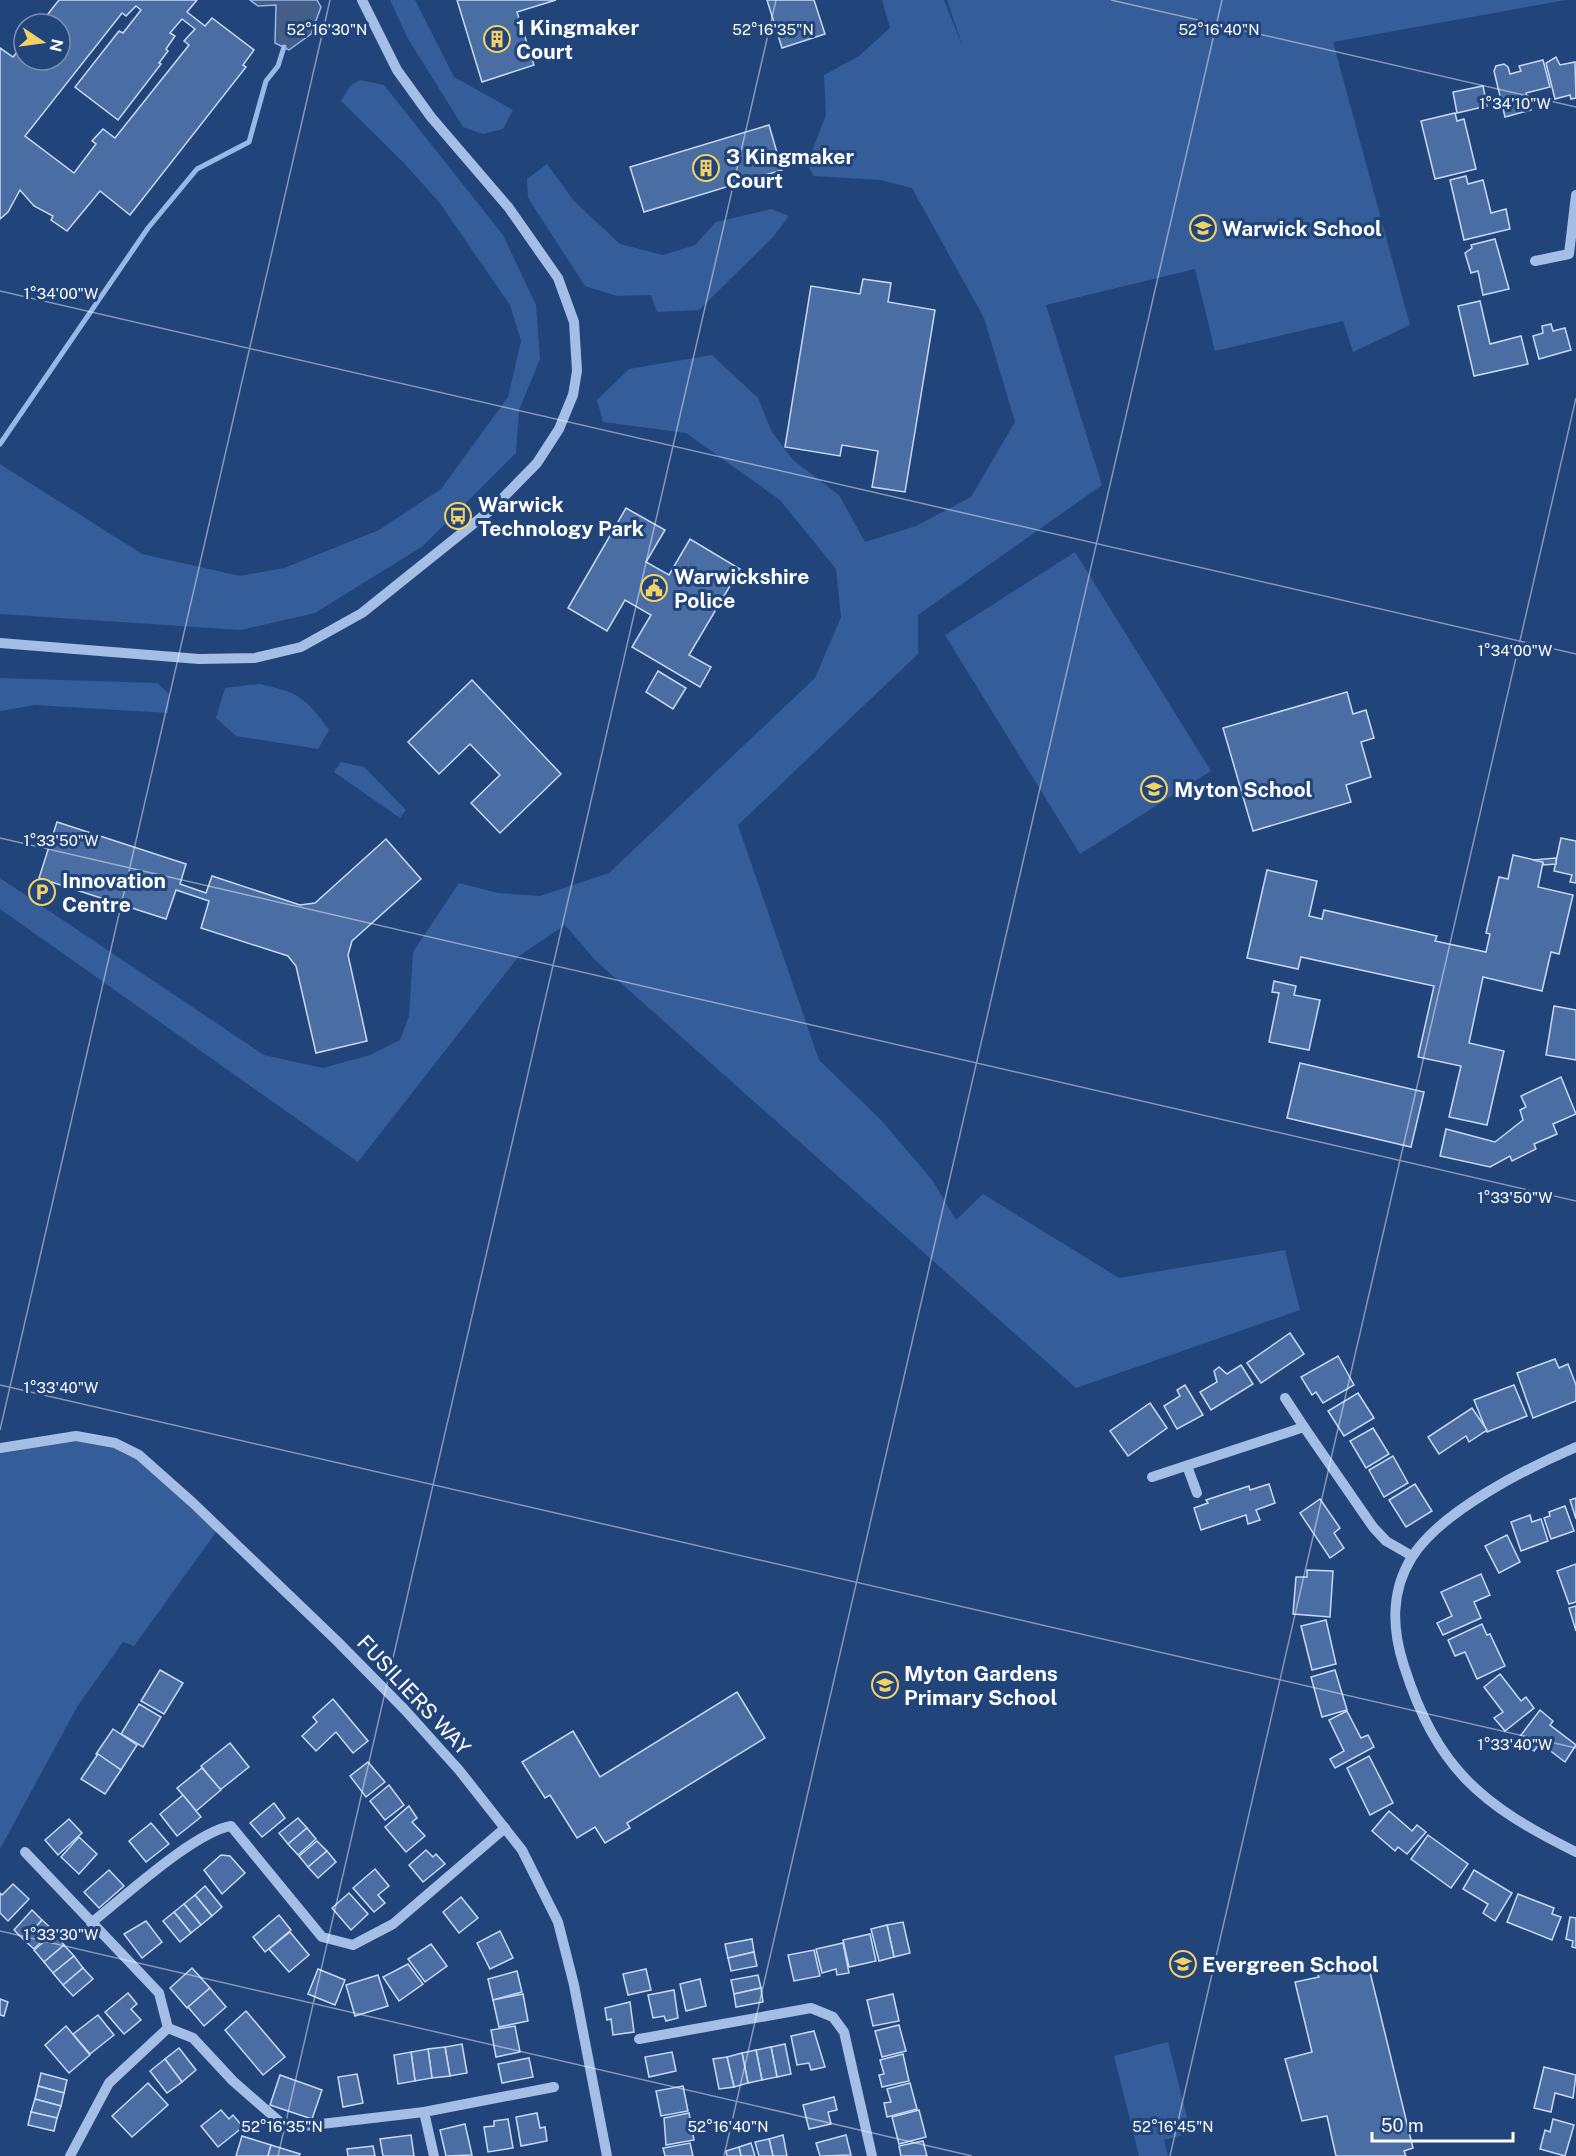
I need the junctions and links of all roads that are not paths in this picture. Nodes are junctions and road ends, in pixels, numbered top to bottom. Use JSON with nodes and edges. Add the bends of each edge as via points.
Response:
{"nodes":[{"id":1,"x":362,"y":0,"type":"edge"},
{"id":2,"x":1576,"y":195,"type":"edge"},
{"id":3,"x":1534,"y":261,"type":"dead end"},
{"id":4,"x":0,"y":643,"type":"edge"},
{"id":5,"x":1285,"y":1398,"type":"dead end"},
{"id":6,"x":1304,"y":1427,"type":"junction"},
{"id":7,"x":1576,"y":1447,"type":"edge"},
{"id":8,"x":0,"y":1448,"type":"edge"},
{"id":9,"x":1187,"y":1466,"type":"junction"},
{"id":10,"x":1152,"y":1477,"type":"dead end"},
{"id":11,"x":1197,"y":1493,"type":"dead end"},
{"id":12,"x":1412,"y":1556,"type":"junction"},
{"id":13,"x":505,"y":1828,"type":"junction"},
{"id":14,"x":25,"y":1852,"type":"dead end"},
{"id":15,"x":1576,"y":1852,"type":"edge"},
{"id":16,"x":91,"y":1923,"type":"junction"},
{"id":17,"x":168,"y":2028,"type":"junction"},
{"id":18,"x":639,"y":2039,"type":"dead end"},
{"id":19,"x":554,"y":2087,"type":"dead end"},
{"id":20,"x":424,"y":2112,"type":"junction"},
{"id":21,"x":70,"y":2156,"type":"edge"},
{"id":22,"x":434,"y":2156,"type":"edge"},
{"id":23,"x":607,"y":2156,"type":"edge"},
{"id":24,"x":872,"y":2156,"type":"edge"}],
"edges":[{"from":1,"to":4,"type":"street","via":[[396,70],[510,208],[558,278],[574,322],[578,371],[559,429],[537,463],[493,508],[362,613],[301,647],[278,655],[218,659]]},
{"from":2,"to":3,"type":"street","via":[[1569,254]]},
{"from":5,"to":6,"type":"street"},
{"from":6,"to":9,"type":"street"},
{"from":6,"to":12,"type":"street","via":[[1373,1527],[1386,1541]]},
{"from":7,"to":12,"type":"street","via":[[1491,1491],[1446,1521]]},
{"from":8,"to":13,"type":"street","name":"FUSILIERS WAY","via":[[76,1436],[115,1443],[139,1455],[405,1710]]},
{"from":9,"to":10,"type":"street"},
{"from":9,"to":11,"type":"street"},
{"from":12,"to":15,"type":"street","via":[[1400,1583],[1394,1630],[1417,1706],[1431,1735],[1457,1772],[1485,1796]]},
{"from":13,"to":16,"type":"street","via":[[393,1924],[353,1945],[322,1937],[231,1826],[195,1841]]},
{"from":13,"to":23,"type":"street","name":"FUSILIERS WAY","via":[[537,1876],[558,1922]]},
{"from":14,"to":16,"type":"street"},
{"from":16,"to":17,"type":"street","via":[[159,1993]]},
{"from":17,"to":20,"type":"street","via":[[193,2038],[233,2081],[287,2128]]},
{"from":17,"to":21,"type":"street","via":[[109,2083]]},
{"from":18,"to":24,"type":"street","via":[[811,2008],[832,2017],[844,2032]]},
{"from":19,"to":20,"type":"street"},
{"from":20,"to":22,"type":"street"}]}
